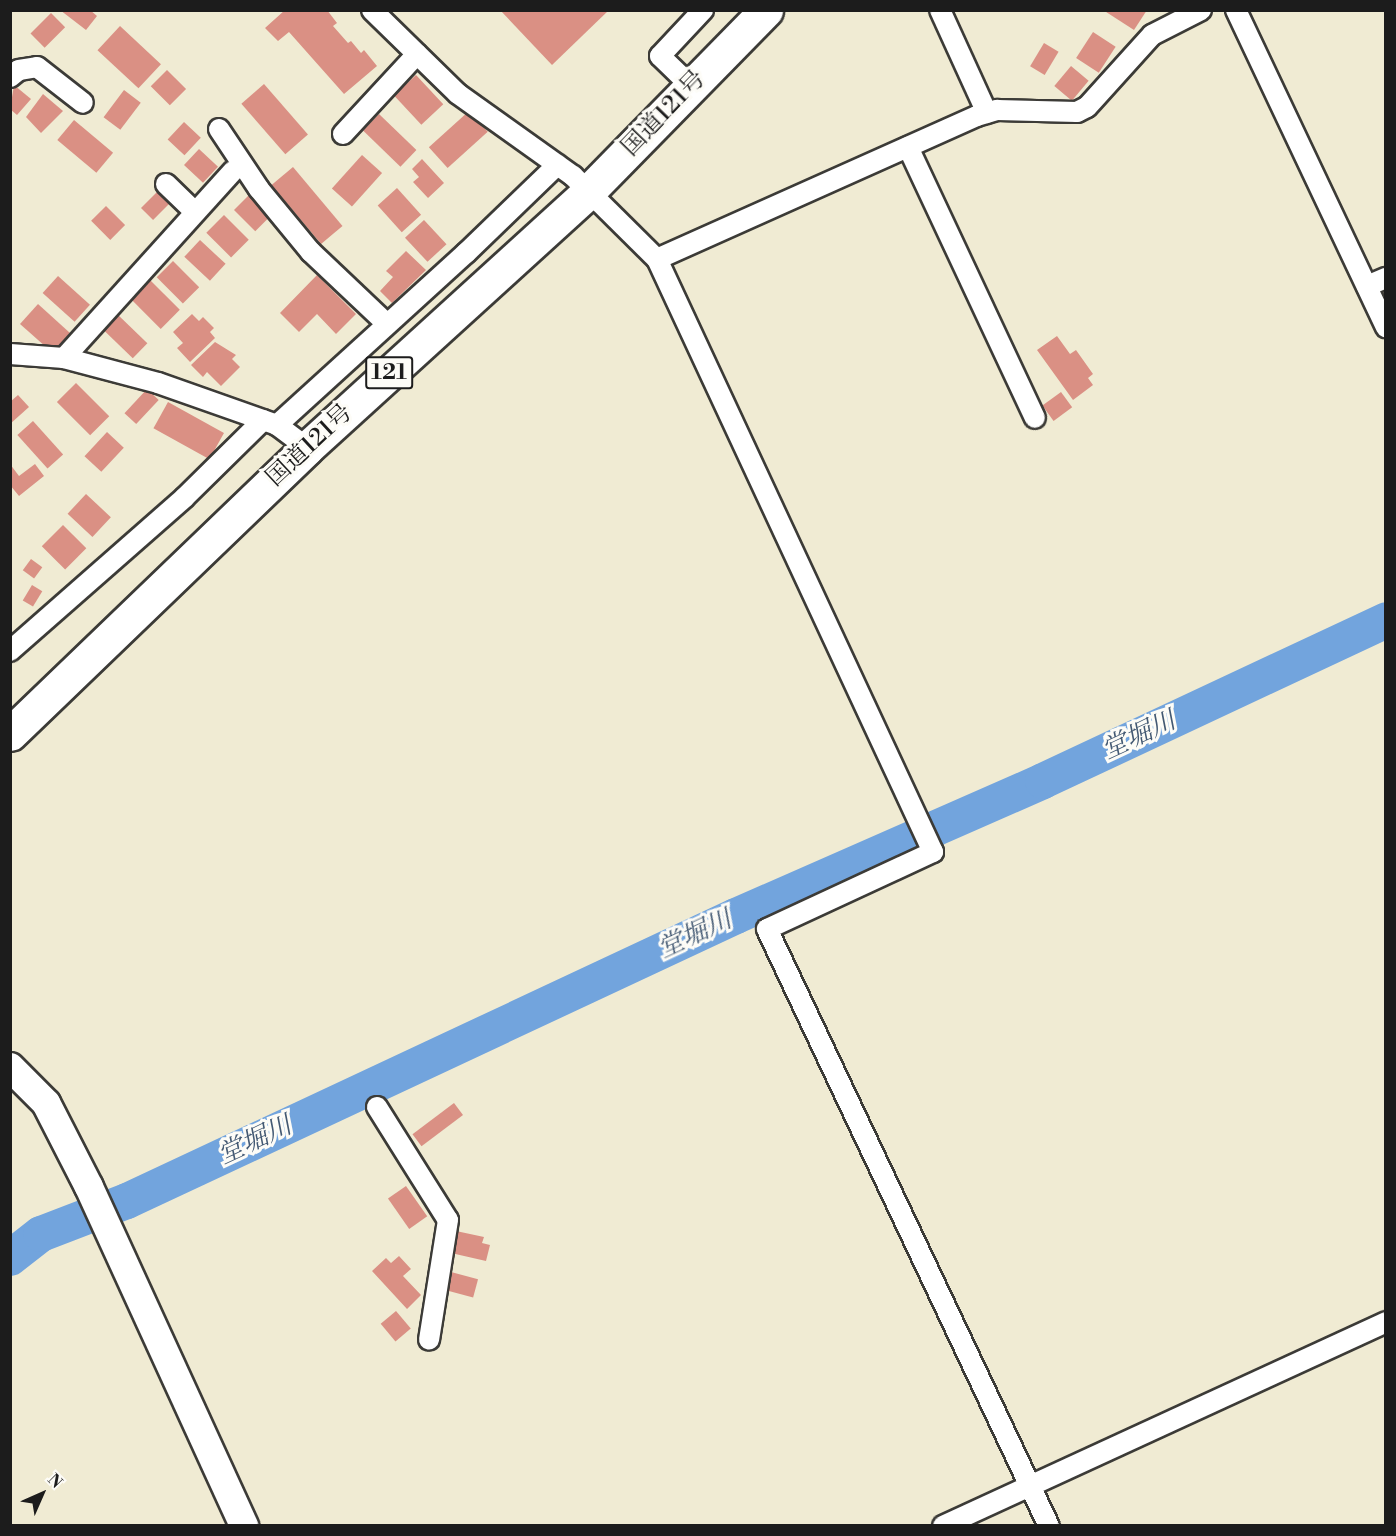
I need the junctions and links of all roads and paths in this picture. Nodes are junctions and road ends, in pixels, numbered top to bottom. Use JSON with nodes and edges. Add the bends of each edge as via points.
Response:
{"nodes":[{"id":1,"x":372,"y":10,"type":"edge"},
{"id":2,"x":703,"y":10,"type":"edge"},
{"id":3,"x":766,"y":10,"type":"edge"},
{"id":4,"x":940,"y":10,"type":"edge"},
{"id":5,"x":1236,"y":10,"type":"edge"},
{"id":6,"x":1194,"y":12,"type":"edge"},
{"id":7,"x":417,"y":54,"type":"junction"},
{"id":8,"x":10,"y":78,"type":"edge"},
{"id":9,"x":691,"y":86,"type":"junction"},
{"id":10,"x":82,"y":103,"type":"dead end"},
{"id":11,"x":987,"y":113,"type":"junction"},
{"id":12,"x":219,"y":129,"type":"dead end"},
{"id":13,"x":343,"y":134,"type":"dead end"},
{"id":14,"x":908,"y":147,"type":"junction"},
{"id":15,"x":557,"y":165,"type":"junction"},
{"id":16,"x":233,"y":171,"type":"dead end"},
{"id":17,"x":166,"y":184,"type":"dead end"},
{"id":18,"x":589,"y":191,"type":"junction"},
{"id":19,"x":194,"y":211,"type":"junction"},
{"id":20,"x":657,"y":259,"type":"junction"},
{"id":21,"x":1386,"y":278,"type":"edge"},
{"id":22,"x":1368,"y":286,"type":"junction"},
{"id":23,"x":386,"y":323,"type":"junction"},
{"id":24,"x":1386,"y":327,"type":"edge"},
{"id":25,"x":10,"y":354,"type":"edge"},
{"id":26,"x":64,"y":358,"type":"junction"},
{"id":27,"x":1035,"y":418,"type":"dead end"},
{"id":28,"x":270,"y":422,"type":"junction"},
{"id":29,"x":307,"y":448,"type":"junction"},
{"id":30,"x":10,"y":651,"type":"edge"},
{"id":31,"x":12,"y":726,"type":"edge"},
{"id":32,"x":10,"y":1066,"type":"edge"},
{"id":33,"x":376,"y":1107,"type":"dead end"},
{"id":34,"x":1386,"y":1322,"type":"edge"},
{"id":35,"x":429,"y":1340,"type":"dead end"},
{"id":36,"x":1030,"y":1486,"type":"junction"},
{"id":37,"x":243,"y":1526,"type":"edge"},
{"id":38,"x":943,"y":1526,"type":"edge"},
{"id":39,"x":1049,"y":1526,"type":"edge"}],
"edges":[{"from":1,"to":7,"type":"street"},
{"from":2,"to":9,"type":"street","via":[[660,56]]},
{"from":3,"to":9,"type":"highway","name":"国道121号","number":"121"},
{"from":4,"to":11,"type":"street"},
{"from":5,"to":22,"type":"street"},
{"from":6,"to":11,"type":"street","via":[[1152,35],[1087,107],[1077,112]]},
{"from":7,"to":13,"type":"street"},
{"from":7,"to":15,"type":"street","via":[[458,94]]},
{"from":8,"to":10,"type":"street","via":[[19,70],[37,67]]},
{"from":9,"to":18,"type":"highway","name":"国道121号","number":"121"},
{"from":11,"to":14,"type":"street"},
{"from":12,"to":23,"type":"street","via":[[259,189],[311,252]]},
{"from":14,"to":20,"type":"street"},
{"from":14,"to":27,"type":"street"},
{"from":15,"to":18,"type":"street"},
{"from":15,"to":23,"type":"street"},
{"from":16,"to":19,"type":"street"},
{"from":17,"to":19,"type":"street"},
{"from":18,"to":20,"type":"street"},
{"from":18,"to":29,"type":"highway","name":"国道121号","number":"121"},
{"from":19,"to":26,"type":"street"},
{"from":20,"to":36,"type":"street","via":[[933,852],[767,929]]},
{"from":21,"to":22,"type":"street"},
{"from":22,"to":24,"type":"street"},
{"from":23,"to":28,"type":"street"},
{"from":25,"to":26,"type":"street"},
{"from":26,"to":28,"type":"street","via":[[158,383]]},
{"from":28,"to":29,"type":"street"},
{"from":28,"to":30,"type":"street"},
{"from":29,"to":31,"type":"highway","name":"国道121号","number":"121"},
{"from":32,"to":37,"type":"street","via":[[46,1103],[89,1187]]},
{"from":33,"to":35,"type":"street","via":[[448,1220]]},
{"from":34,"to":36,"type":"street"},
{"from":36,"to":38,"type":"street"},
{"from":36,"to":39,"type":"street"}]}
